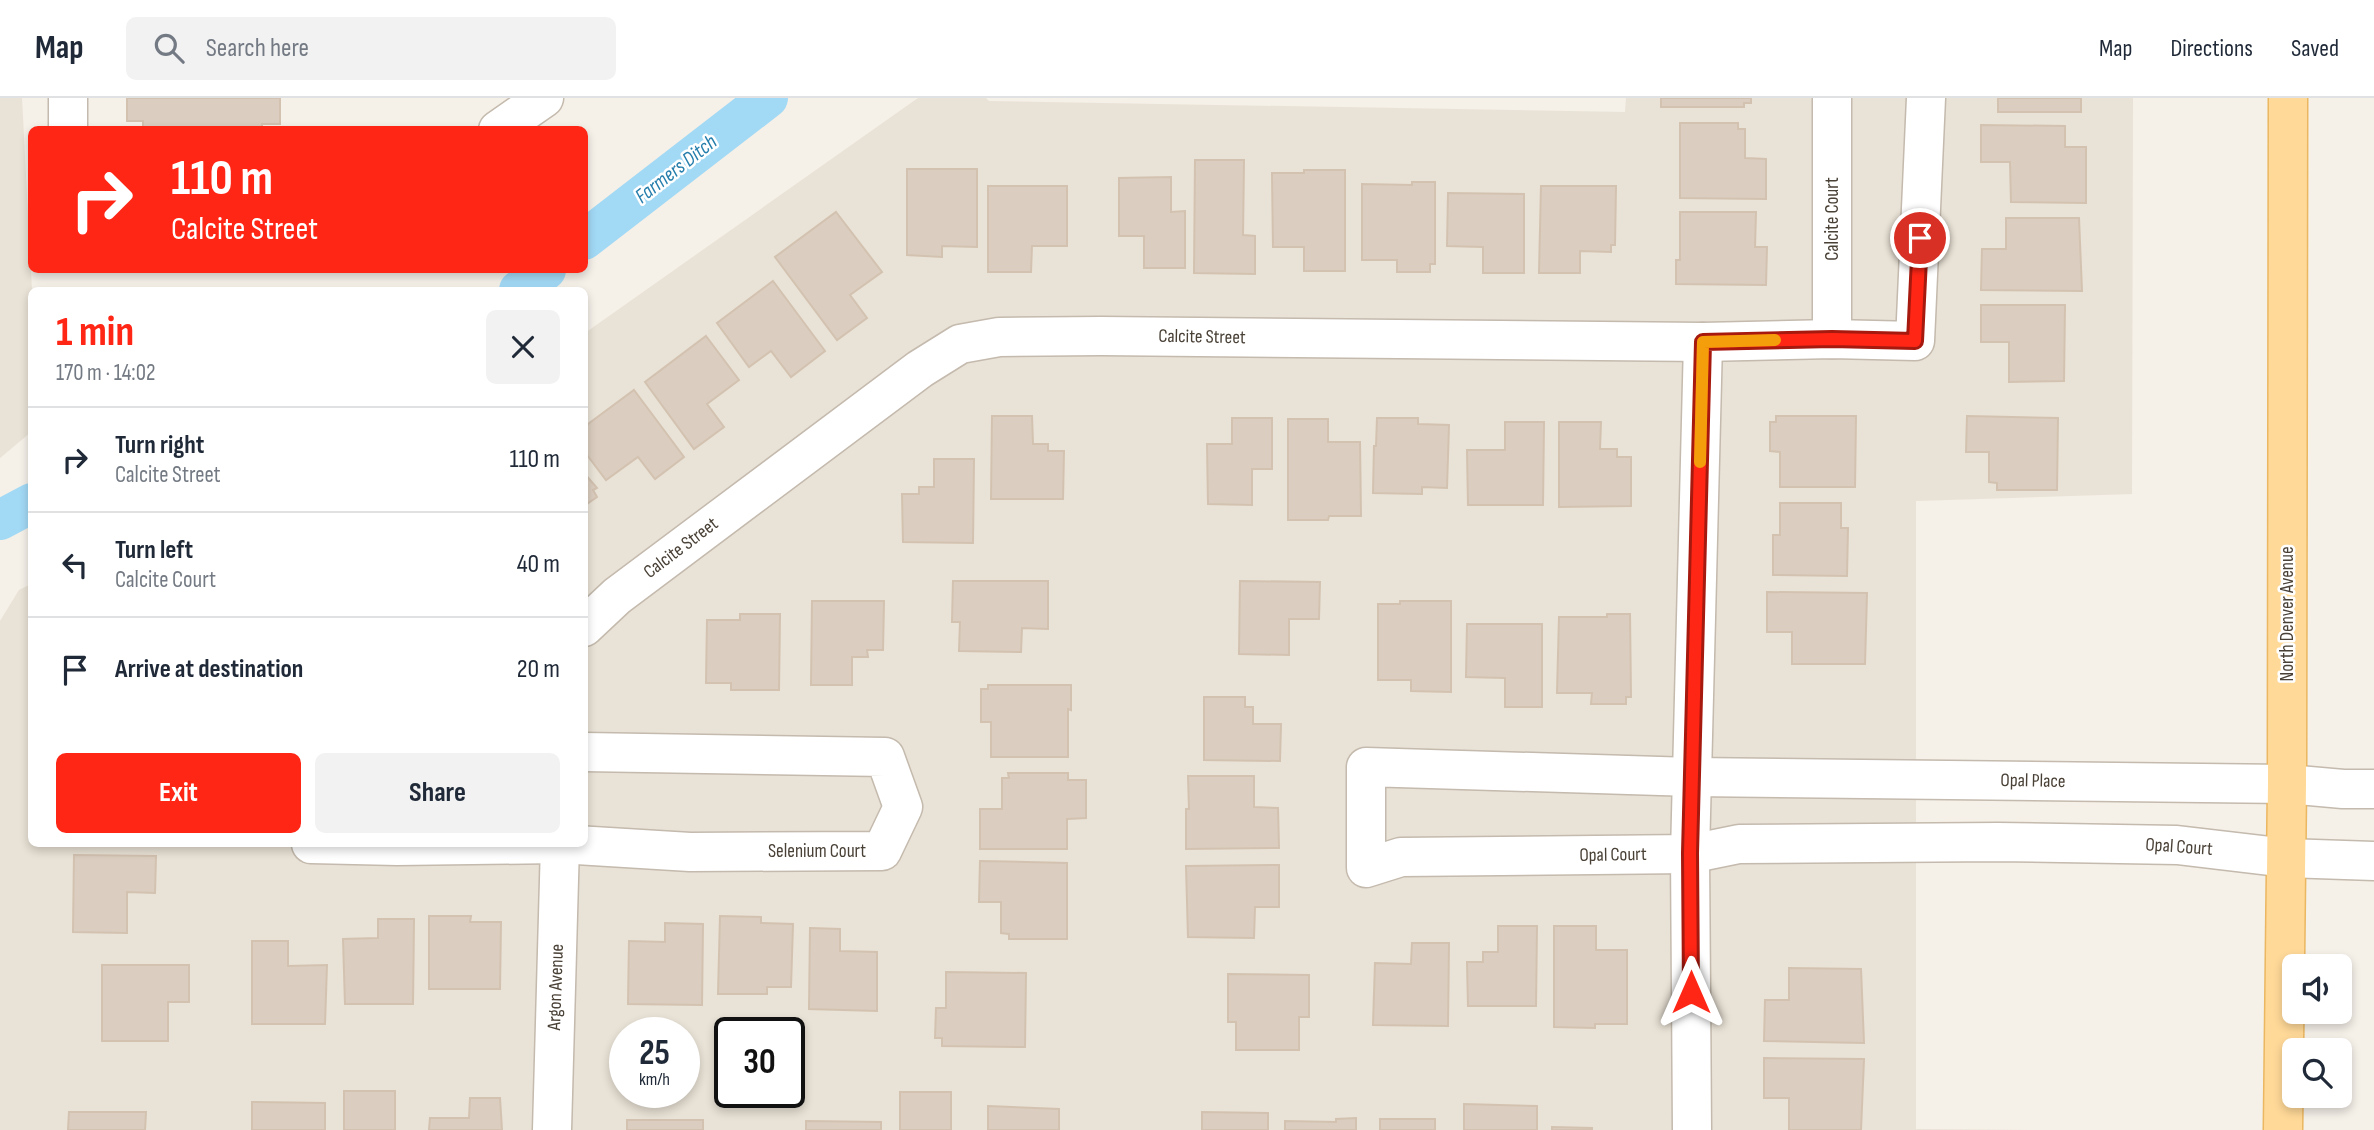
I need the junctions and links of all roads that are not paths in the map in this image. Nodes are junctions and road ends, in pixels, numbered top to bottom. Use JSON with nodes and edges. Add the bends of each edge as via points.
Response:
{"nodes":[{"id":1,"x":68,"y":98,"type":"edge"},
{"id":2,"x":544,"y":98,"type":"edge"},
{"id":3,"x":1832,"y":98,"type":"edge"},
{"id":4,"x":1926,"y":98,"type":"edge"},
{"id":5,"x":2288,"y":98,"type":"edge"},
{"id":6,"x":68,"y":126,"type":"edge"},
{"id":7,"x":504,"y":126,"type":"edge"},
{"id":8,"x":1832,"y":339,"type":"junction"},
{"id":9,"x":1703,"y":342,"type":"junction"},
{"id":10,"x":588,"y":622,"type":"edge"},
{"id":11,"x":588,"y":752,"type":"edge"},
{"id":12,"x":1692,"y":777,"type":"junction"},
{"id":13,"x":2287,"y":784,"type":"junction"},
{"id":14,"x":2374,"y":789,"type":"edge"},
{"id":15,"x":588,"y":846,"type":"edge"},
{"id":16,"x":560,"y":847,"type":"edge"},
{"id":17,"x":1690,"y":853,"type":"junction"},
{"id":18,"x":2286,"y":858,"type":"junction"},
{"id":19,"x":2374,"y":861,"type":"edge"},
{"id":20,"x":552,"y":1130,"type":"edge"},
{"id":21,"x":1692,"y":1130,"type":"edge"},
{"id":22,"x":2283,"y":1130,"type":"edge"}],
"edges":[{"from":1,"to":6,"type":"street"},
{"from":2,"to":7,"type":"street"},
{"from":3,"to":8,"type":"street","name":"Calcite Court"},
{"from":4,"to":8,"type":"street","name":"Calcite Street","via":[[1915,341]]},
{"from":5,"to":13,"type":"main road","name":"North Denver Avenue"},
{"from":8,"to":9,"type":"street","name":"Calcite Street"},
{"from":9,"to":10,"type":"street","name":"Calcite Street","via":[[1101,336],[999,337],[960,344],[920,369]]},
{"from":9,"to":12,"type":"street"},
{"from":11,"to":15,"type":"street","name":"Selenium Court","via":[[885,757],[903,807],[882,851],[690,852]]},
{"from":12,"to":13,"type":"street","name":"Opal Place"},
{"from":12,"to":17,"type":"street"},
{"from":12,"to":17,"type":"street","name":"Opal Court","via":[[1366,767],[1366,868],[1401,857]]},
{"from":13,"to":14,"type":"street","name":"Opal Place"},
{"from":13,"to":18,"type":"main road","name":"North Denver Avenue"},
{"from":16,"to":20,"type":"street","name":"Argon Avenue"},
{"from":17,"to":18,"type":"street","name":"Opal Court","via":[[1739,844],[1997,842],[2177,845]]},
{"from":17,"to":21,"type":"street"},
{"from":18,"to":19,"type":"street","name":"Opal Court"},
{"from":18,"to":22,"type":"main road","name":"North Denver Avenue"}]}
